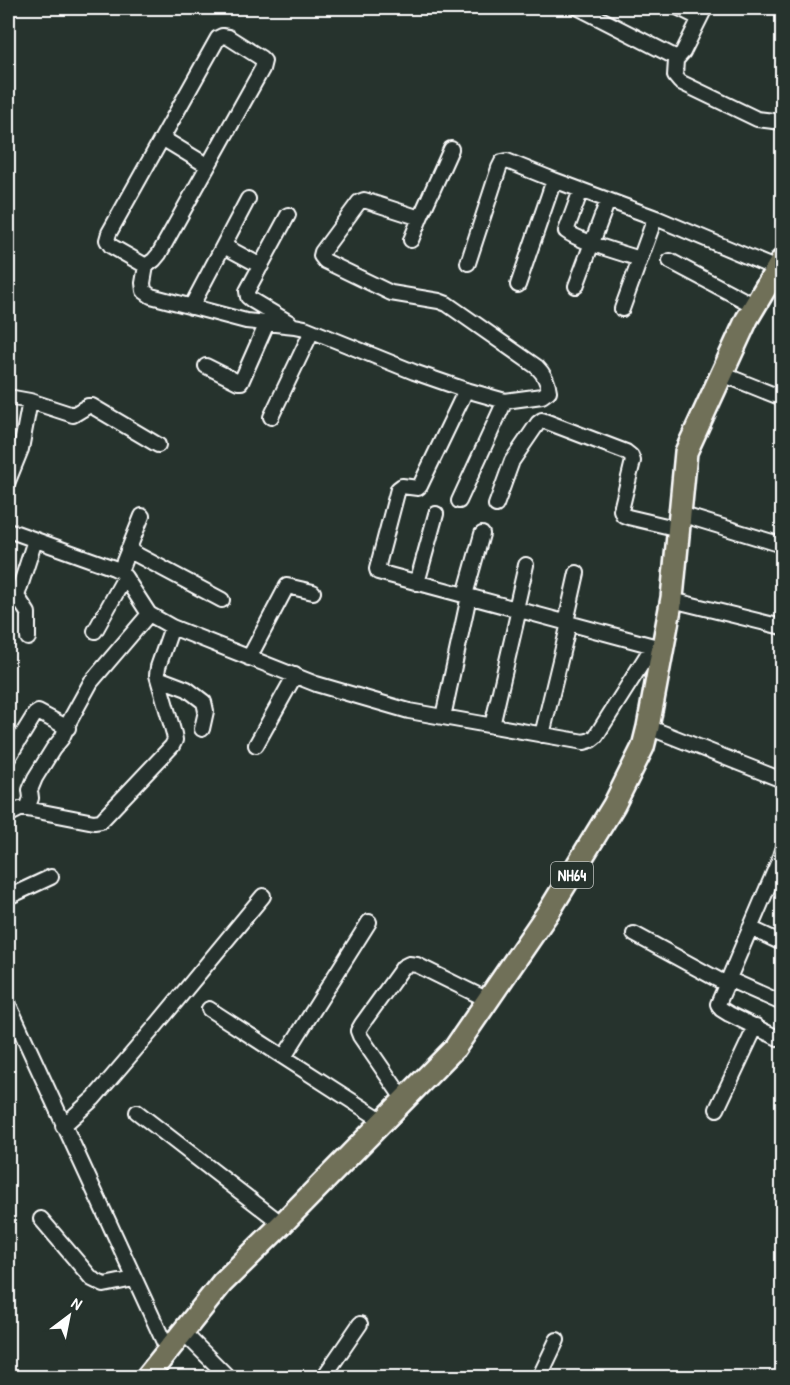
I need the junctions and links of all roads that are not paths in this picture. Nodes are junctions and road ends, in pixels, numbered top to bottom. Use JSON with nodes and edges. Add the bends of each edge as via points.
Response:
{"nodes":[{"id":1,"x":579,"y":8,"type":"edge"},
{"id":2,"x":679,"y":8,"type":"edge"},
{"id":3,"x":702,"y":13,"type":"edge"},
{"id":4,"x":676,"y":60,"type":"junction"},
{"id":5,"x":783,"y":122,"type":"edge"},
{"id":6,"x":162,"y":138,"type":"junction"},
{"id":7,"x":451,"y":149,"type":"dead end"},
{"id":8,"x":208,"y":166,"type":"junction"},
{"id":9,"x":554,"y":180,"type":"junction"},
{"id":10,"x":581,"y":190,"type":"junction"},
{"id":11,"x":248,"y":199,"type":"dead end"},
{"id":12,"x":608,"y":200,"type":"junction"},
{"id":13,"x":288,"y":215,"type":"dead end"},
{"id":14,"x":420,"y":218,"type":"junction"},
{"id":15,"x":655,"y":218,"type":"junction"},
{"id":16,"x":411,"y":240,"type":"dead end"},
{"id":17,"x":592,"y":243,"type":"junction"},
{"id":18,"x":224,"y":246,"type":"junction"},
{"id":19,"x":640,"y":259,"type":"junction"},
{"id":20,"x":670,"y":261,"type":"dead end"},
{"id":21,"x":468,"y":262,"type":"dead end"},
{"id":22,"x":780,"y":264,"type":"edge"},
{"id":23,"x":146,"y":266,"type":"junction"},
{"id":24,"x":261,"y":266,"type":"junction"},
{"id":25,"x":518,"y":285,"type":"dead end"},
{"id":26,"x":576,"y":286,"type":"dead end"},
{"id":27,"x":755,"y":306,"type":"junction"},
{"id":28,"x":191,"y":307,"type":"junction"},
{"id":29,"x":622,"y":309,"type":"dead end"},
{"id":30,"x":267,"y":323,"type":"junction"},
{"id":31,"x":295,"y":326,"type":"junction"},
{"id":32,"x":312,"y":331,"type":"junction"},
{"id":33,"x":206,"y":366,"type":"dead end"},
{"id":34,"x":722,"y":374,"type":"junction"},
{"id":35,"x":466,"y":390,"type":"junction"},
{"id":36,"x":8,"y":397,"type":"edge"},
{"id":37,"x":783,"y":398,"type":"edge"},
{"id":38,"x":30,"y":401,"type":"junction"},
{"id":39,"x":505,"y":401,"type":"junction"},
{"id":40,"x":271,"y":417,"type":"dead end"},
{"id":41,"x":159,"y":445,"type":"dead end"},
{"id":42,"x":8,"y":481,"type":"edge"},
{"id":43,"x":459,"y":501,"type":"dead end"},
{"id":44,"x":496,"y":504,"type":"dead end"},
{"id":45,"x":436,"y":514,"type":"dead end"},
{"id":46,"x":142,"y":516,"type":"dead end"},
{"id":47,"x":679,"y":521,"type":"junction"},
{"id":48,"x":8,"y":530,"type":"edge"},
{"id":49,"x":482,"y":534,"type":"dead end"},
{"id":50,"x":35,"y":540,"type":"junction"},
{"id":51,"x":783,"y":545,"type":"edge"},
{"id":52,"x":128,"y":550,"type":"junction"},
{"id":53,"x":526,"y":565,"type":"dead end"},
{"id":54,"x":578,"y":573,"type":"dead end"},
{"id":55,"x":122,"y":574,"type":"junction"},
{"id":56,"x":417,"y":583,"type":"junction"},
{"id":57,"x":313,"y":592,"type":"dead end"},
{"id":58,"x":467,"y":596,"type":"junction"},
{"id":59,"x":222,"y":600,"type":"dead end"},
{"id":60,"x":672,"y":600,"type":"junction"},
{"id":61,"x":517,"y":609,"type":"junction"},
{"id":62,"x":149,"y":614,"type":"junction"},
{"id":63,"x":567,"y":623,"type":"junction"},
{"id":64,"x":172,"y":627,"type":"junction"},
{"id":65,"x":783,"y":627,"type":"edge"},
{"id":66,"x":95,"y":632,"type":"dead end"},
{"id":67,"x":28,"y":638,"type":"dead end"},
{"id":68,"x":658,"y":647,"type":"junction"},
{"id":69,"x":249,"y":658,"type":"junction"},
{"id":70,"x":295,"y":675,"type":"junction"},
{"id":71,"x":158,"y":678,"type":"junction"},
{"id":72,"x":443,"y":717,"type":"junction"},
{"id":73,"x":492,"y":726,"type":"junction"},
{"id":74,"x":648,"y":727,"type":"junction"},
{"id":75,"x":68,"y":728,"type":"junction"},
{"id":76,"x":202,"y":729,"type":"dead end"},
{"id":77,"x":542,"y":735,"type":"junction"},
{"id":78,"x":256,"y":745,"type":"dead end"},
{"id":79,"x":8,"y":758,"type":"edge"},
{"id":80,"x":782,"y":778,"type":"edge"},
{"id":81,"x":27,"y":809,"type":"junction"},
{"id":82,"x":8,"y":815,"type":"edge"},
{"id":83,"x":783,"y":850,"type":"edge"},
{"id":84,"x":51,"y":877,"type":"dead end"},
{"id":85,"x":778,"y":878,"type":"edge"},
{"id":86,"x":263,"y":896,"type":"dead end"},
{"id":87,"x":8,"y":897,"type":"edge"},
{"id":88,"x":369,"y":922,"type":"dead end"},
{"id":89,"x":750,"y":928,"type":"junction"},
{"id":90,"x":634,"y":934,"type":"dead end"},
{"id":91,"x":783,"y":943,"type":"edge"},
{"id":92,"x":727,"y":982,"type":"junction"},
{"id":93,"x":488,"y":1000,"type":"junction"},
{"id":94,"x":8,"y":1003,"type":"edge"},
{"id":95,"x":783,"y":1003,"type":"edge"},
{"id":96,"x":209,"y":1009,"type":"dead end"},
{"id":97,"x":756,"y":1026,"type":"junction"},
{"id":98,"x":783,"y":1040,"type":"edge"},
{"id":99,"x":284,"y":1058,"type":"junction"},
{"id":100,"x":404,"y":1100,"type":"junction"},
{"id":101,"x":717,"y":1109,"type":"dead end"},
{"id":102,"x":137,"y":1112,"type":"dead end"},
{"id":103,"x":383,"y":1121,"type":"junction"},
{"id":104,"x":63,"y":1126,"type":"junction"},
{"id":105,"x":41,"y":1220,"type":"dead end"},
{"id":106,"x":282,"y":1224,"type":"junction"},
{"id":107,"x":135,"y":1279,"type":"junction"},
{"id":108,"x":360,"y":1323,"type":"dead end"},
{"id":109,"x":183,"y":1332,"type":"junction"},
{"id":110,"x":557,"y":1340,"type":"dead end"},
{"id":111,"x":168,"y":1351,"type":"junction"},
{"id":112,"x":146,"y":1377,"type":"edge"},
{"id":113,"x":229,"y":1377,"type":"edge"},
{"id":114,"x":323,"y":1377,"type":"edge"},
{"id":115,"x":538,"y":1377,"type":"edge"}],
"edges":[{"from":1,"to":4,"type":"street"},
{"from":2,"to":3,"type":"street"},
{"from":3,"to":4,"type":"street"},
{"from":4,"to":5,"type":"street","via":[[675,76],[680,82],[757,119]]},
{"from":6,"to":8,"type":"street"},
{"from":6,"to":8,"type":"street","via":[[218,38],[228,37],[264,61]]},
{"from":6,"to":23,"type":"street","via":[[106,240]]},
{"from":7,"to":14,"type":"street"},
{"from":8,"to":23,"type":"street","via":[[159,254]]},
{"from":9,"to":10,"type":"street"},
{"from":9,"to":21,"type":"street","via":[[514,162],[502,162]]},
{"from":9,"to":25,"type":"street"},
{"from":10,"to":12,"type":"street"},
{"from":10,"to":17,"type":"street","via":[[566,231]]},
{"from":11,"to":18,"type":"street"},
{"from":12,"to":15,"type":"street"},
{"from":12,"to":17,"type":"street"},
{"from":13,"to":24,"type":"street"},
{"from":14,"to":16,"type":"street"},
{"from":14,"to":39,"type":"street","via":[[364,200],[321,256],[391,292],[447,304],[537,367],[549,383],[549,392],[542,396]]},
{"from":15,"to":19,"type":"street"},
{"from":15,"to":22,"type":"street"},
{"from":17,"to":19,"type":"street"},
{"from":17,"to":26,"type":"street"},
{"from":18,"to":24,"type":"street"},
{"from":18,"to":28,"type":"street"},
{"from":19,"to":29,"type":"street"},
{"from":20,"to":27,"type":"street"},
{"from":22,"to":27,"type":"highway","number":"NH64"},
{"from":23,"to":28,"type":"street","via":[[144,291]]},
{"from":24,"to":31,"type":"street","via":[[247,291],[248,297]]},
{"from":27,"to":34,"type":"highway","number":"NH64"},
{"from":28,"to":30,"type":"street"},
{"from":30,"to":31,"type":"street"},
{"from":30,"to":33,"type":"street","via":[[241,382]]},
{"from":31,"to":32,"type":"street"},
{"from":32,"to":35,"type":"street"},
{"from":32,"to":40,"type":"street"},
{"from":34,"to":37,"type":"street"},
{"from":34,"to":47,"type":"highway","number":"NH64","via":[[686,452]]},
{"from":35,"to":39,"type":"street"},
{"from":35,"to":56,"type":"street","via":[[420,486],[398,489],[377,569]]},
{"from":36,"to":38,"type":"street"},
{"from":38,"to":41,"type":"street","via":[[73,415],[92,406]]},
{"from":38,"to":42,"type":"street","via":[[21,449]]},
{"from":39,"to":43,"type":"street"},
{"from":44,"to":47,"type":"street","via":[[515,455],[542,420],[631,456],[623,515]]},
{"from":45,"to":56,"type":"street"},
{"from":46,"to":52,"type":"street"},
{"from":47,"to":51,"type":"street"},
{"from":47,"to":60,"type":"highway","number":"NH64"},
{"from":48,"to":50,"type":"street"},
{"from":49,"to":58,"type":"street"},
{"from":50,"to":55,"type":"street"},
{"from":50,"to":67,"type":"street","via":[[17,596],[28,613]]},
{"from":52,"to":55,"type":"street"},
{"from":52,"to":59,"type":"street"},
{"from":53,"to":61,"type":"street"},
{"from":54,"to":63,"type":"street"},
{"from":55,"to":62,"type":"street"},
{"from":55,"to":66,"type":"street"},
{"from":56,"to":58,"type":"street"},
{"from":57,"to":69,"type":"street","via":[[287,586]]},
{"from":58,"to":61,"type":"street"},
{"from":58,"to":72,"type":"street"},
{"from":60,"to":65,"type":"street"},
{"from":60,"to":68,"type":"highway","number":"NH64"},
{"from":61,"to":63,"type":"street"},
{"from":61,"to":73,"type":"street"},
{"from":62,"to":64,"type":"street"},
{"from":62,"to":75,"type":"street","via":[[91,681]]},
{"from":63,"to":68,"type":"street"},
{"from":63,"to":77,"type":"street"},
{"from":64,"to":69,"type":"street"},
{"from":64,"to":71,"type":"street"},
{"from":68,"to":74,"type":"highway","number":"NH64"},
{"from":68,"to":77,"type":"street","via":[[591,740]]},
{"from":69,"to":70,"type":"street"},
{"from":70,"to":72,"type":"street","via":[[398,708]]},
{"from":70,"to":78,"type":"street"},
{"from":71,"to":76,"type":"street","via":[[187,689],[204,702]]},
{"from":71,"to":81,"type":"street","via":[[175,740],[106,817],[94,822]]},
{"from":72,"to":73,"type":"street"},
{"from":73,"to":77,"type":"street"},
{"from":74,"to":80,"type":"street"},
{"from":74,"to":93,"type":"highway","number":"NH64","via":[[643,747],[614,805]]},
{"from":75,"to":79,"type":"street","via":[[38,712]]},
{"from":75,"to":81,"type":"street","via":[[35,778]]},
{"from":81,"to":82,"type":"street"},
{"from":83,"to":85,"type":"street"},
{"from":84,"to":87,"type":"street"},
{"from":85,"to":89,"type":"street"},
{"from":86,"to":104,"type":"street","via":[[94,1098]]},
{"from":88,"to":99,"type":"street"},
{"from":89,"to":91,"type":"street"},
{"from":89,"to":92,"type":"street"},
{"from":90,"to":92,"type":"street"},
{"from":92,"to":95,"type":"street"},
{"from":92,"to":97,"type":"street","via":[[718,1004],[721,1009]]},
{"from":93,"to":100,"type":"highway","number":"NH64","via":[[455,1048]]},
{"from":93,"to":100,"type":"street","via":[[417,965],[403,967],[358,1031]]},
{"from":94,"to":104,"type":"street"},
{"from":96,"to":99,"type":"street"},
{"from":97,"to":98,"type":"street"},
{"from":97,"to":101,"type":"street"},
{"from":99,"to":103,"type":"street"},
{"from":100,"to":103,"type":"highway","number":"NH64"},
{"from":102,"to":106,"type":"street"},
{"from":103,"to":106,"type":"highway","number":"NH64"},
{"from":104,"to":107,"type":"street"},
{"from":105,"to":107,"type":"street","via":[[92,1279],[104,1285]]},
{"from":106,"to":109,"type":"highway","number":"NH64","via":[[222,1283]]},
{"from":107,"to":111,"type":"street"},
{"from":108,"to":114,"type":"street"},
{"from":109,"to":111,"type":"highway","number":"NH64"},
{"from":109,"to":113,"type":"street"},
{"from":110,"to":115,"type":"street"},
{"from":111,"to":112,"type":"highway","number":"NH64"}]}
